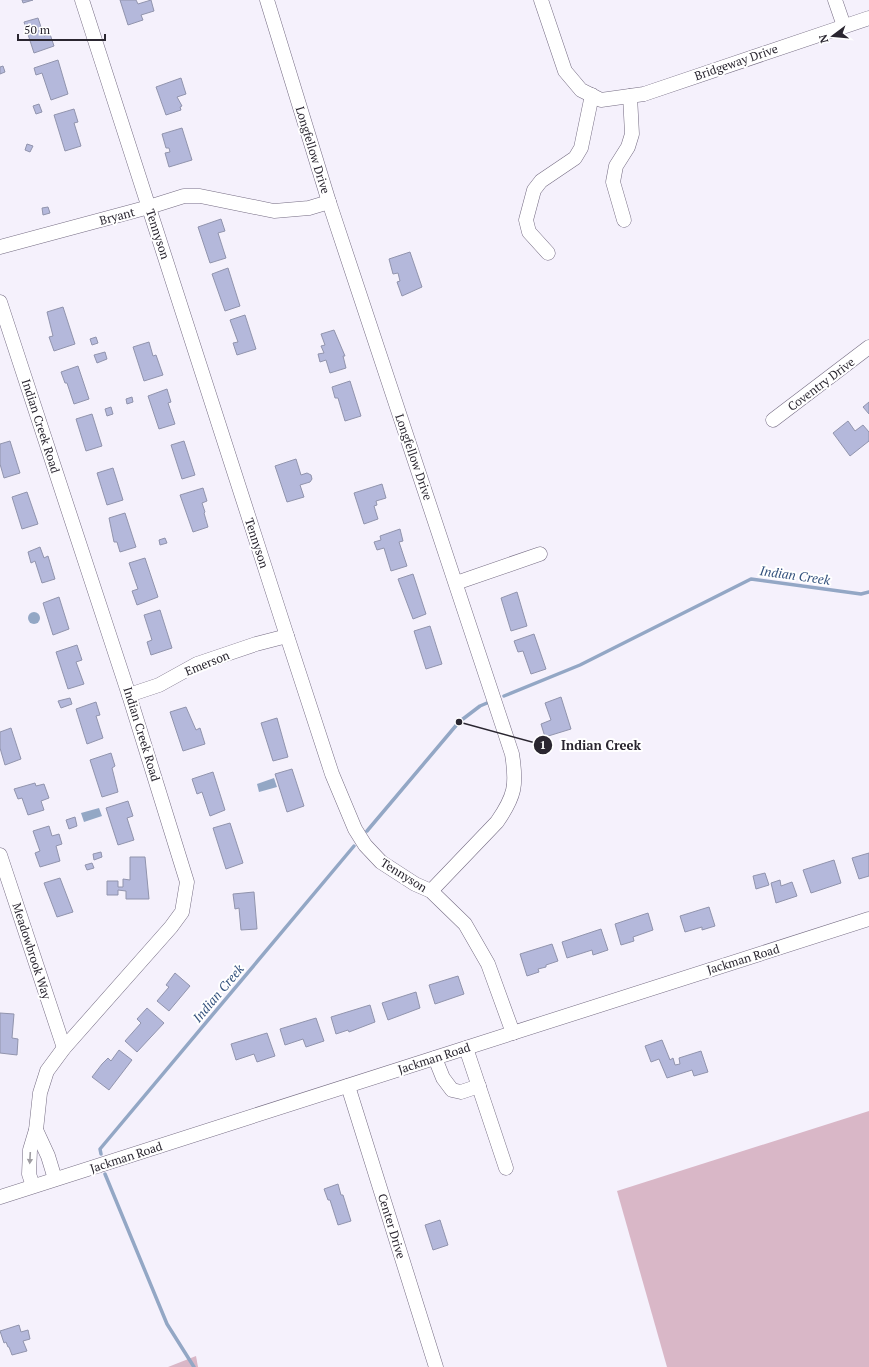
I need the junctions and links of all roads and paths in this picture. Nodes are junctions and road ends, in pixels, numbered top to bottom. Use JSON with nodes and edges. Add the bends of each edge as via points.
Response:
{"nodes":[{"id":1,"x":82,"y":0,"type":"edge"},
{"id":2,"x":267,"y":0,"type":"edge"},
{"id":3,"x":541,"y":0,"type":"edge"},
{"id":4,"x":835,"y":0,"type":"edge"},
{"id":5,"x":869,"y":18,"type":"edge"},
{"id":6,"x":844,"y":26,"type":"junction"},
{"id":7,"x":630,"y":96,"type":"junction"},
{"id":8,"x":597,"y":98,"type":"junction"},
{"id":9,"x":329,"y":202,"type":"junction"},
{"id":10,"x":149,"y":207,"type":"junction"},
{"id":11,"x":624,"y":220,"type":"dead end"},
{"id":12,"x":0,"y":247,"type":"edge"},
{"id":13,"x":548,"y":253,"type":"dead end"},
{"id":14,"x":0,"y":302,"type":"edge"},
{"id":15,"x":869,"y":347,"type":"edge"},
{"id":16,"x":773,"y":420,"type":"dead end"},
{"id":17,"x":540,"y":554,"type":"dead end"},
{"id":18,"x":456,"y":583,"type":"junction"},
{"id":19,"x":287,"y":636,"type":"junction"},
{"id":20,"x":129,"y":694,"type":"junction"},
{"id":21,"x":0,"y":855,"type":"edge"},
{"id":22,"x":431,"y":891,"type":"junction"},
{"id":23,"x":869,"y":919,"type":"edge"},
{"id":24,"x":513,"y":1033,"type":"junction"},
{"id":25,"x":64,"y":1048,"type":"junction"},
{"id":26,"x":466,"y":1048,"type":"junction"},
{"id":27,"x":435,"y":1058,"type":"junction"},
{"id":28,"x":348,"y":1086,"type":"junction"},
{"id":29,"x":479,"y":1086,"type":"junction"},
{"id":30,"x":36,"y":1130,"type":"junction"},
{"id":31,"x":506,"y":1168,"type":"dead end"},
{"id":32,"x":55,"y":1179,"type":"junction"},
{"id":33,"x":32,"y":1186,"type":"junction"},
{"id":34,"x":0,"y":1197,"type":"edge"},
{"id":35,"x":436,"y":1367,"type":"edge"}],
"edges":[{"from":1,"to":10,"type":"street","name":"Tennyson"},
{"from":2,"to":9,"type":"street","name":"Longfellow Drive"},
{"from":3,"to":8,"type":"street","via":[[565,71],[582,90]]},
{"from":4,"to":6,"type":"street"},
{"from":5,"to":6,"type":"street","name":"Bridgeway Drive"},
{"from":6,"to":7,"type":"street","name":"Bridgeway Drive","via":[[644,94]]},
{"from":7,"to":8,"type":"street","name":"Bridgeway Drive"},
{"from":7,"to":11,"type":"street","via":[[632,134],[614,174],[613,182]]},
{"from":8,"to":13,"type":"street","via":[[581,148],[575,158],[540,182],[534,190],[526,226]]},
{"from":9,"to":10,"type":"street","name":"Bryant","via":[[309,208],[274,211],[200,196],[184,196]]},
{"from":9,"to":18,"type":"street","name":"Longfellow Drive"},
{"from":10,"to":12,"type":"street","name":"Bryant"},
{"from":10,"to":19,"type":"street","name":"Tennyson"},
{"from":14,"to":20,"type":"street","name":"Indian Creek Road"},
{"from":15,"to":16,"type":"street","name":"Coventry Drive"},
{"from":17,"to":18,"type":"street"},
{"from":18,"to":22,"type":"street","name":"Longfellow Drive","via":[[504,727],[515,775],[513,794],[498,822]]},
{"from":19,"to":20,"type":"street","name":"Emerson","via":[[197,664],[159,685]]},
{"from":19,"to":22,"type":"street","name":"Tennyson","via":[[332,774],[355,829],[365,845],[381,862]]},
{"from":20,"to":25,"type":"street","name":"Indian Creek Road","via":[[182,862],[186,897],[182,912],[171,927]]},
{"from":21,"to":25,"type":"street","name":"Meadowbrook Way"},
{"from":22,"to":24,"type":"street","name":"Tennyson","via":[[465,924],[477,944],[488,964]]},
{"from":23,"to":24,"type":"street","name":"Jackman Road"},
{"from":24,"to":26,"type":"street","name":"Jackman Road"},
{"from":25,"to":30,"type":"street","name":"Indian Creek Road","via":[[43,1081]]},
{"from":26,"to":27,"type":"street","name":"Jackman Road"},
{"from":26,"to":29,"type":"street"},
{"from":27,"to":28,"type":"street","name":"Jackman Road"},
{"from":27,"to":29,"type":"street","via":[[443,1078],[452,1090],[461,1092]]},
{"from":28,"to":32,"type":"street","name":"Jackman Road"},
{"from":28,"to":35,"type":"street","name":"Center Drive"},
{"from":29,"to":31,"type":"street"},
{"from":30,"to":32,"type":"street","name":"Indian Creek Road"},
{"from":30,"to":33,"type":"street","name":"Indian Creek Road","one_way":true,"via":[[31,1143],[29,1162]]},
{"from":32,"to":33,"type":"street","name":"Jackman Road"},
{"from":33,"to":34,"type":"street","name":"Jackman Road"}]}
